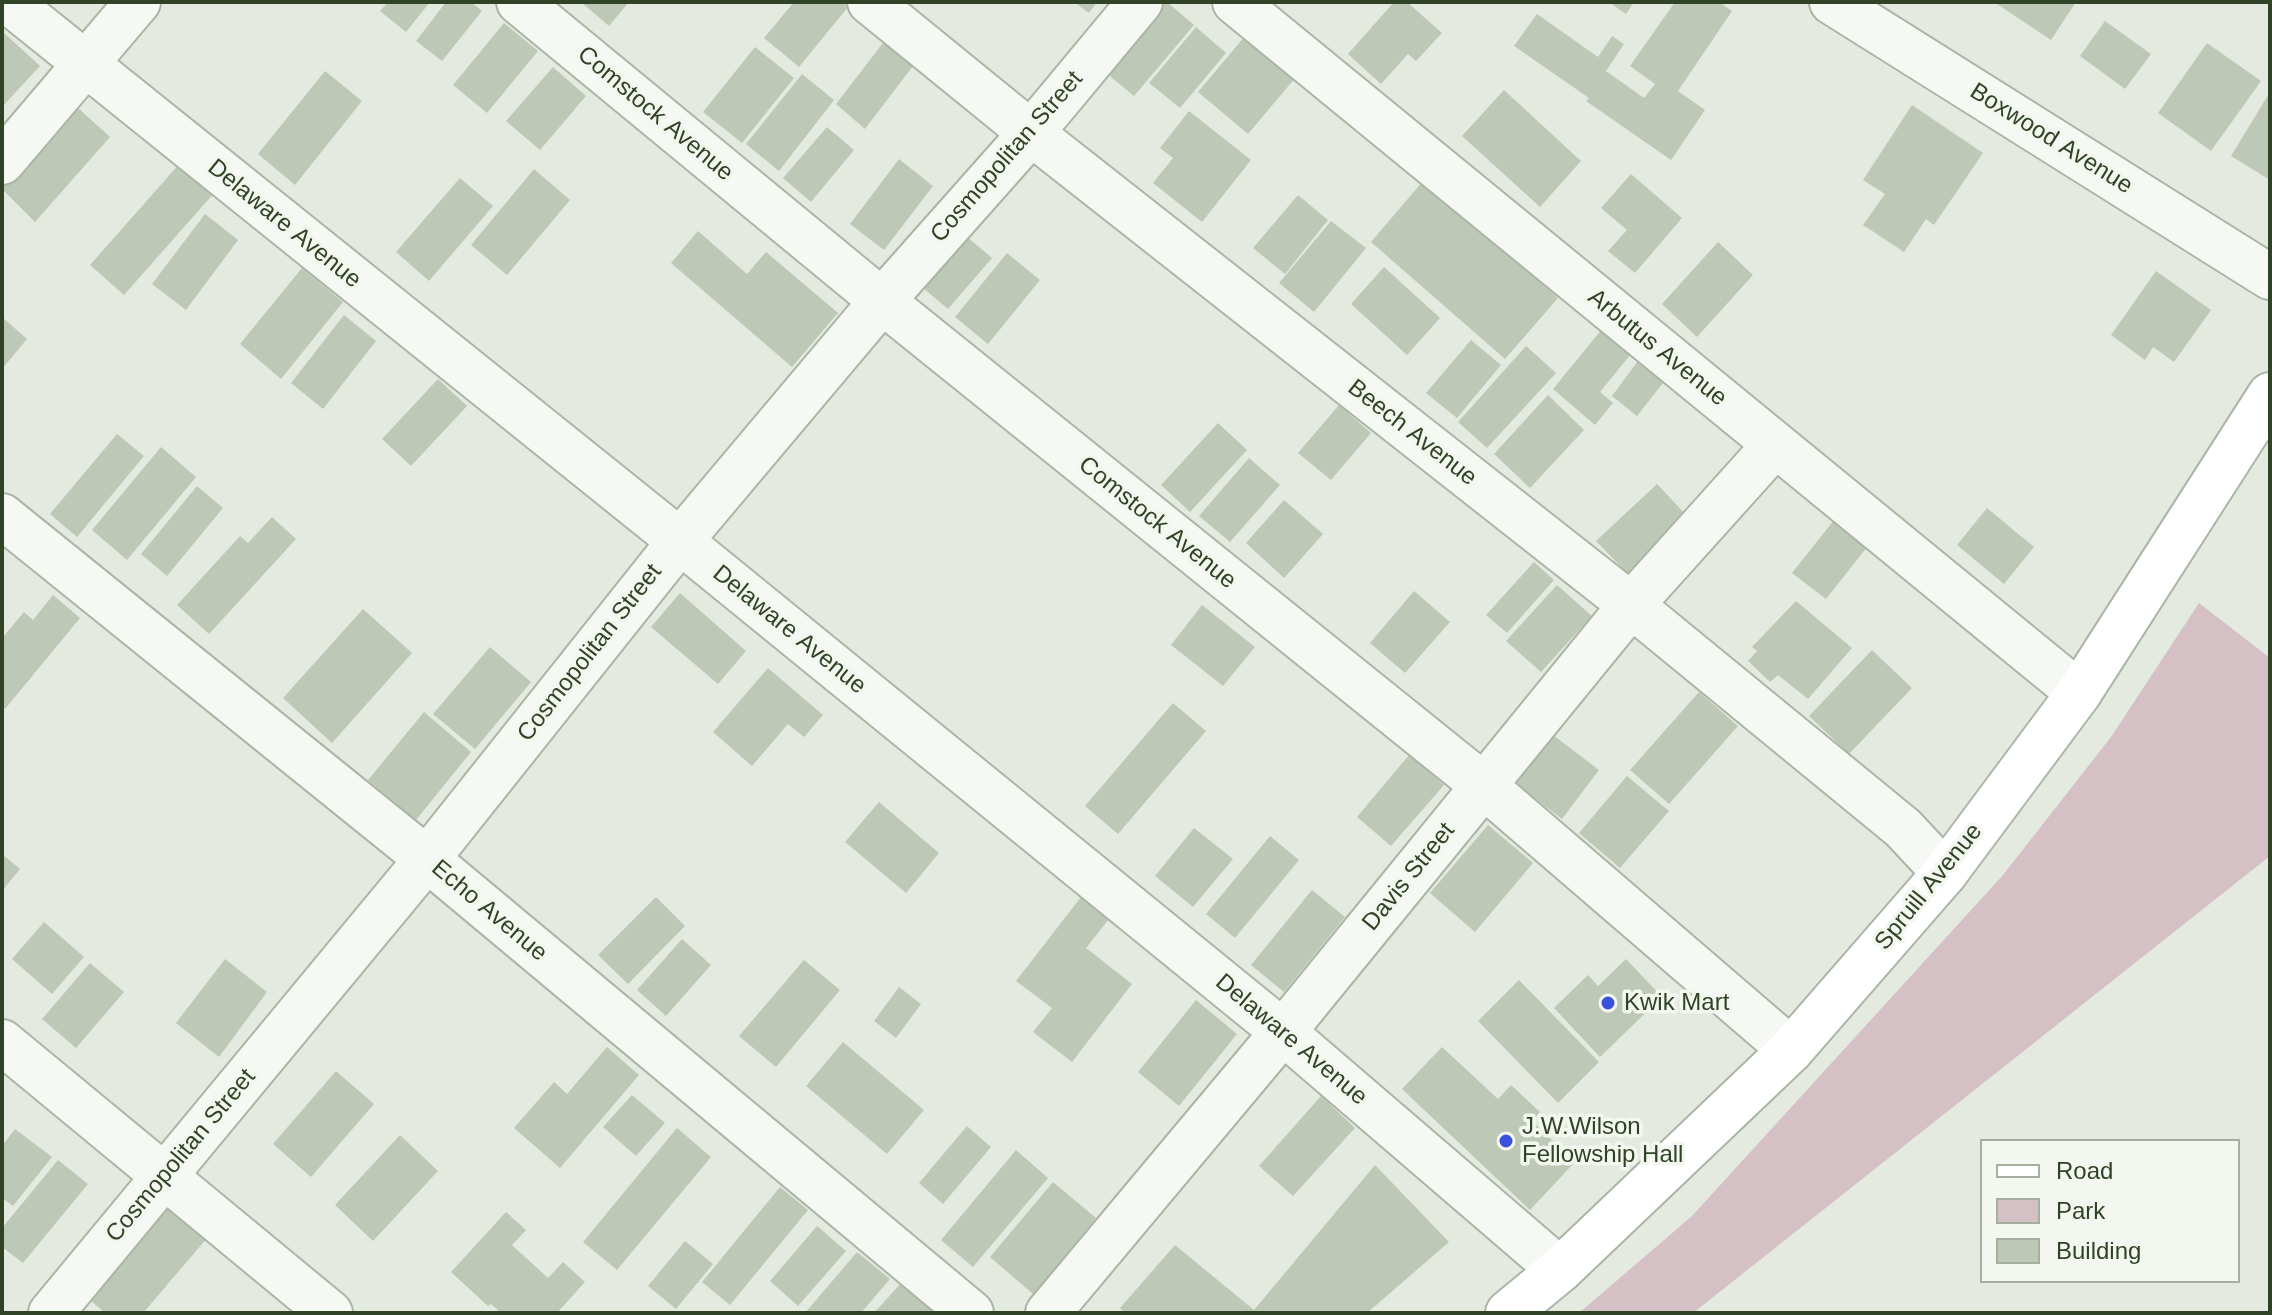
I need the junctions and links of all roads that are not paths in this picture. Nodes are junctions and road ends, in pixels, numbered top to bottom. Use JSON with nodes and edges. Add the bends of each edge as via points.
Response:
{"nodes":[{"id":1,"x":9,"y":2,"type":"edge"},
{"id":2,"x":138,"y":2,"type":"edge"},
{"id":3,"x":519,"y":2,"type":"edge"},
{"id":4,"x":870,"y":2,"type":"edge"},
{"id":5,"x":1140,"y":2,"type":"edge"},
{"id":6,"x":1235,"y":2,"type":"edge"},
{"id":7,"x":1832,"y":2,"type":"edge"},
{"id":8,"x":85,"y":64,"type":"junction"},
{"id":9,"x":1031,"y":133,"type":"junction"},
{"id":10,"x":2,"y":162,"type":"edge"},
{"id":11,"x":2270,"y":277,"type":"edge"},
{"id":12,"x":882,"y":301,"type":"junction"},
{"id":13,"x":2270,"y":395,"type":"edge"},
{"id":14,"x":1775,"y":445,"type":"junction"},
{"id":15,"x":2,"y":516,"type":"edge"},
{"id":16,"x":680,"y":541,"type":"junction"},
{"id":17,"x":1631,"y":605,"type":"junction"},
{"id":18,"x":2079,"y":693,"type":"junction"},
{"id":19,"x":1483,"y":785,"type":"junction"},
{"id":20,"x":427,"y":859,"type":"junction"},
{"id":21,"x":1945,"y":873,"type":"junction"},
{"id":22,"x":1283,"y":1032,"type":"junction"},
{"id":23,"x":2,"y":1042,"type":"edge"},
{"id":24,"x":1791,"y":1050,"type":"junction"},
{"id":25,"x":165,"y":1176,"type":"junction"},
{"id":26,"x":1560,"y":1270,"type":"junction"},
{"id":27,"x":51,"y":1313,"type":"edge"},
{"id":28,"x":330,"y":1313,"type":"edge"},
{"id":29,"x":971,"y":1313,"type":"edge"},
{"id":30,"x":1048,"y":1313,"type":"edge"},
{"id":31,"x":1508,"y":1313,"type":"edge"}],
"edges":[{"from":1,"to":8,"type":"street","name":"Delaware Avenue"},
{"from":2,"to":8,"type":"street"},
{"from":3,"to":12,"type":"street","name":"Comstock Avenue"},
{"from":4,"to":9,"type":"street","name":"Beech Avenue"},
{"from":5,"to":9,"type":"street","name":"Cosmopolitan Street"},
{"from":6,"to":14,"type":"street","name":"Arbutus Avenue"},
{"from":7,"to":11,"type":"street","name":"Boxwood Avenue"},
{"from":8,"to":10,"type":"street"},
{"from":8,"to":16,"type":"street","name":"Delaware Avenue"},
{"from":9,"to":12,"type":"street","name":"Cosmopolitan Street"},
{"from":9,"to":17,"type":"street","name":"Beech Avenue"},
{"from":12,"to":16,"type":"street","name":"Cosmopolitan Street"},
{"from":12,"to":19,"type":"street","name":"Comstock Avenue"},
{"from":13,"to":18,"type":"street","name":"Spruill Avenue"},
{"from":14,"to":17,"type":"street","name":"Davis Street"},
{"from":14,"to":18,"type":"street","name":"Arbutus Avenue"},
{"from":15,"to":20,"type":"street","name":"Echo Avenue"},
{"from":16,"to":20,"type":"street","name":"Cosmopolitan Street"},
{"from":16,"to":22,"type":"street","name":"Delaware Avenue"},
{"from":17,"to":19,"type":"street","name":"Davis Street"},
{"from":17,"to":21,"type":"street","name":"Beech Avenue","via":[[1903,828]]},
{"from":18,"to":21,"type":"street","name":"Spruill Avenue"},
{"from":19,"to":22,"type":"street","name":"Davis Street"},
{"from":19,"to":24,"type":"street","name":"Comstock Avenue"},
{"from":20,"to":25,"type":"street","name":"Cosmopolitan Street"},
{"from":20,"to":29,"type":"street","name":"Echo Avenue"},
{"from":21,"to":24,"type":"street","name":"Spruill Avenue"},
{"from":22,"to":26,"type":"street","name":"Delaware Avenue"},
{"from":22,"to":30,"type":"street","name":"Davis Street"},
{"from":23,"to":25,"type":"street"},
{"from":24,"to":26,"type":"street","name":"Spruill Avenue"},
{"from":25,"to":27,"type":"street","name":"Cosmopolitan Street"},
{"from":25,"to":28,"type":"street"},
{"from":26,"to":31,"type":"street","name":"Spruill Avenue"}]}
